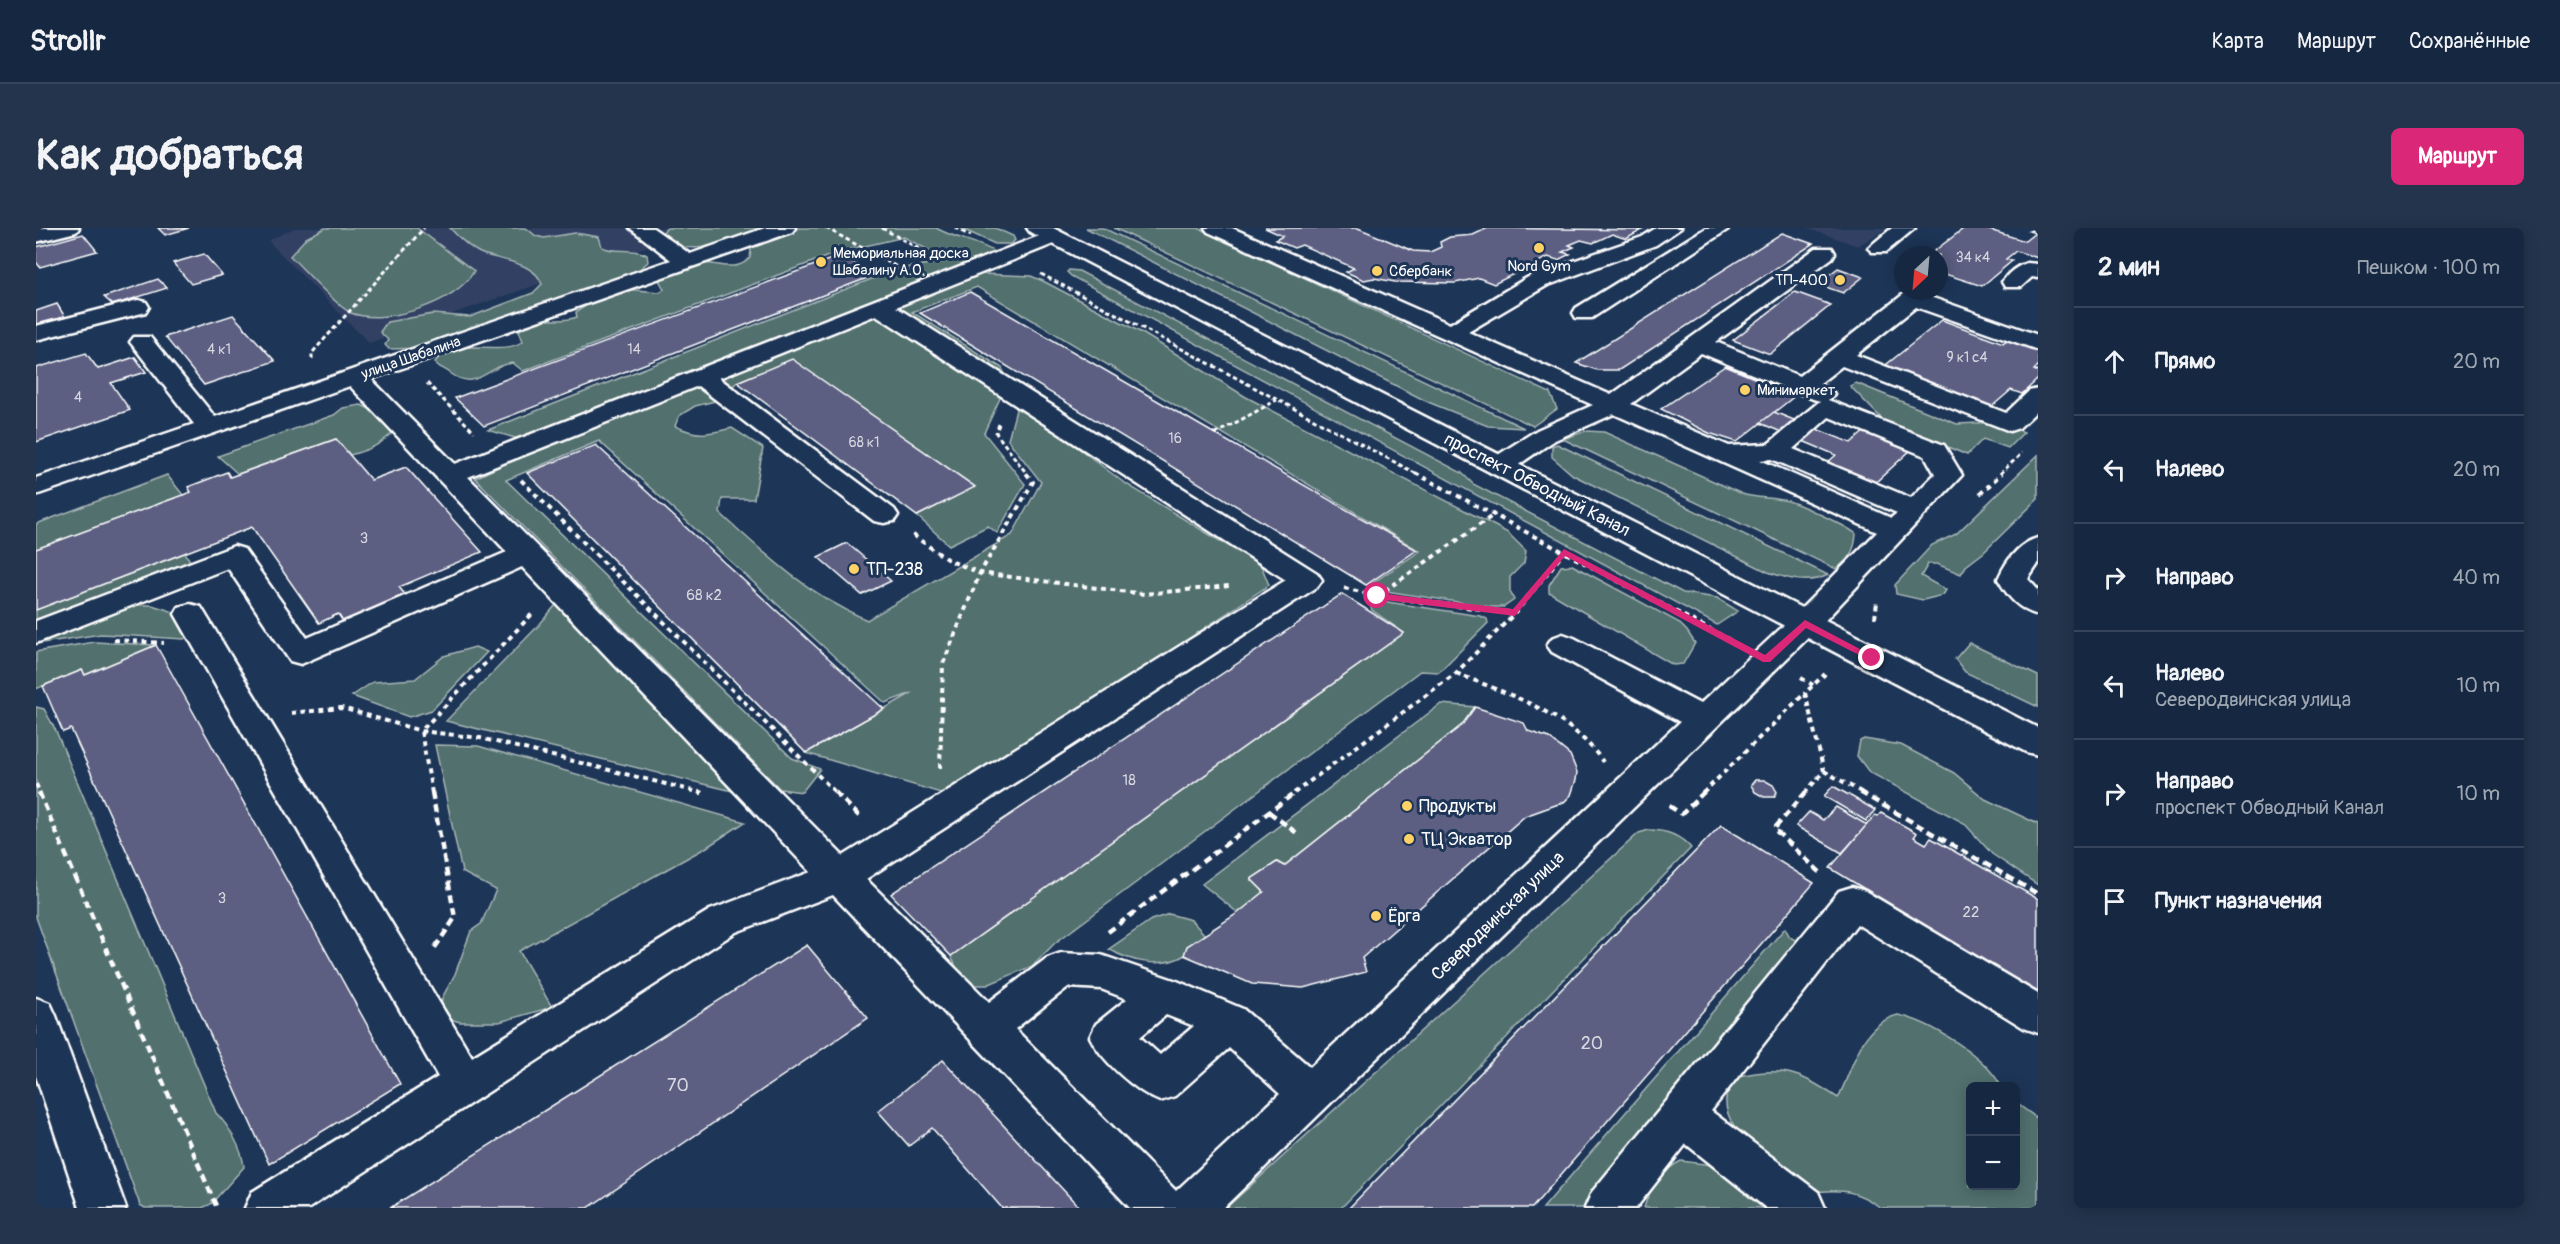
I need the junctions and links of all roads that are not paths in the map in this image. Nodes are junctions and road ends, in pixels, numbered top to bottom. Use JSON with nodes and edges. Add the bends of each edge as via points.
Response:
{"nodes":[{"id":1,"x":69,"y":228,"type":"edge"},
{"id":2,"x":640,"y":228,"type":"edge"},
{"id":3,"x":785,"y":228,"type":"edge"},
{"id":4,"x":1215,"y":228,"type":"edge"},
{"id":5,"x":1671,"y":228,"type":"edge"},
{"id":6,"x":1720,"y":228,"type":"edge"},
{"id":7,"x":1905,"y":228,"type":"edge"},
{"id":8,"x":1050,"y":232,"type":"edge"},
{"id":9,"x":36,"y":236,"type":"edge"},
{"id":10,"x":1879,"y":248,"type":"dead end"},
{"id":11,"x":1824,"y":253,"type":"dead end"},
{"id":12,"x":687,"y":262,"type":"junction"},
{"id":13,"x":2038,"y":271,"type":"edge"},
{"id":14,"x":2013,"y":282,"type":"dead end"},
{"id":15,"x":878,"y":306,"type":"junction"},
{"id":16,"x":138,"y":307,"type":"dead end"},
{"id":17,"x":1584,"y":313,"type":"dead end"},
{"id":18,"x":36,"y":333,"type":"edge"},
{"id":19,"x":1450,"y":333,"type":"junction"},
{"id":20,"x":142,"y":342,"type":"dead end"},
{"id":21,"x":2038,"y":343,"type":"edge"},
{"id":22,"x":1698,"y":344,"type":"junction"},
{"id":23,"x":1839,"y":356,"type":"junction"},
{"id":24,"x":701,"y":376,"type":"junction"},
{"id":25,"x":355,"y":377,"type":"junction"},
{"id":26,"x":2038,"y":396,"type":"edge"},
{"id":27,"x":1816,"y":401,"type":"junction"},
{"id":28,"x":1612,"y":406,"type":"junction"},
{"id":29,"x":210,"y":427,"type":"junction"},
{"id":30,"x":1783,"y":444,"type":"junction"},
{"id":31,"x":1721,"y":454,"type":"junction"},
{"id":32,"x":1499,"y":466,"type":"junction"},
{"id":33,"x":450,"y":475,"type":"junction"},
{"id":34,"x":36,"y":487,"type":"edge"},
{"id":35,"x":1912,"y":512,"type":"junction"},
{"id":36,"x":884,"y":515,"type":"road end"},
{"id":37,"x":2038,"y":547,"type":"edge"},
{"id":38,"x":527,"y":554,"type":"junction"},
{"id":39,"x":2038,"y":605,"type":"edge"},
{"id":40,"x":190,"y":614,"type":"dead end"},
{"id":41,"x":1805,"y":623,"type":"junction"},
{"id":42,"x":36,"y":633,"type":"edge"},
{"id":43,"x":1563,"y":645,"type":"dead end"},
{"id":44,"x":1703,"y":720,"type":"junction"},
{"id":45,"x":2038,"y":743,"type":"edge"},
{"id":46,"x":839,"y":877,"type":"junction"},
{"id":47,"x":1163,"y":993,"type":"junction"},
{"id":48,"x":2038,"y":1015,"type":"edge"},
{"id":49,"x":36,"y":1016,"type":"edge"},
{"id":50,"x":1229,"y":1022,"type":"junction"},
{"id":51,"x":986,"y":1028,"type":"junction"},
{"id":52,"x":465,"y":1084,"type":"junction"},
{"id":53,"x":1311,"y":1095,"type":"junction"},
{"id":54,"x":1682,"y":1115,"type":"junction"},
{"id":55,"x":104,"y":1208,"type":"edge"},
{"id":56,"x":268,"y":1208,"type":"edge"},
{"id":57,"x":1161,"y":1208,"type":"edge"},
{"id":58,"x":1191,"y":1208,"type":"edge"},
{"id":59,"x":1608,"y":1208,"type":"edge"},
{"id":60,"x":1802,"y":1208,"type":"edge"}],
"edges":[{"from":1,"to":9,"type":"street"},
{"from":2,"to":12,"type":"street"},
{"from":3,"to":12,"type":"street","name":"улица Шабалина"},
{"from":4,"to":19,"type":"street"},
{"from":5,"to":19,"type":"street","via":[[1648,241],[1538,281]]},
{"from":6,"to":17,"type":"street"},
{"from":7,"to":10,"type":"street"},
{"from":8,"to":15,"type":"street","via":[[1006,256]]},
{"from":8,"to":32,"type":"street","name":"проспект Обводный Канал"},
{"from":11,"to":22,"type":"street"},
{"from":12,"to":25,"type":"street","name":"улица Шабалина"},
{"from":13,"to":14,"type":"street","via":[[2028,270]]},
{"from":15,"to":24,"type":"street"},
{"from":15,"to":46,"type":"street","via":[[1307,580]]},
{"from":16,"to":18,"type":"street"},
{"from":19,"to":28,"type":"street"},
{"from":20,"to":29,"type":"street"},
{"from":21,"to":23,"type":"street","via":[[1913,298]]},
{"from":22,"to":27,"type":"street"},
{"from":22,"to":28,"type":"street"},
{"from":23,"to":26,"type":"street","via":[[2010,423]]},
{"from":23,"to":27,"type":"street"},
{"from":24,"to":33,"type":"street"},
{"from":24,"to":36,"type":"street"},
{"from":25,"to":29,"type":"street","name":"улица Шабалина"},
{"from":25,"to":33,"type":"street"},
{"from":27,"to":30,"type":"street"},
{"from":27,"to":35,"type":"street","name":"Северодвинская улица","via":[[1935,451],[1949,475]]},
{"from":28,"to":31,"type":"street"},
{"from":28,"to":32,"type":"street","via":[[1546,435]]},
{"from":29,"to":34,"type":"street","name":"улица Шабалина"},
{"from":30,"to":31,"type":"street"},
{"from":30,"to":35,"type":"street"},
{"from":31,"to":35,"type":"street"},
{"from":32,"to":41,"type":"street","name":"проспект Обводный Канал"},
{"from":33,"to":38,"type":"street"},
{"from":35,"to":41,"type":"street","name":"Северодвинская улица"},
{"from":37,"to":39,"type":"street","via":[[2018,567],[2013,579],[2020,592]]},
{"from":38,"to":42,"type":"street","via":[[302,653],[234,555]]},
{"from":38,"to":46,"type":"street"},
{"from":40,"to":52,"type":"street"},
{"from":41,"to":44,"type":"street","name":"Северодвинская улица"},
{"from":41,"to":45,"type":"street","name":"проспект Обводный Канал"},
{"from":43,"to":44,"type":"street"},
{"from":44,"to":53,"type":"street","name":"Северодвинская улица"},
{"from":46,"to":51,"type":"street"},
{"from":46,"to":52,"type":"street","via":[[723,921]]},
{"from":47,"to":50,"type":"street"},
{"from":47,"to":50,"type":"street","via":[[1111,1036],[1160,1082]]},
{"from":47,"to":51,"type":"street","via":[[1101,972],[1061,970]]},
{"from":48,"to":54,"type":"street","via":[[1852,902]]},
{"from":49,"to":55,"type":"street"},
{"from":50,"to":53,"type":"street"},
{"from":51,"to":57,"type":"street"},
{"from":52,"to":56,"type":"street"},
{"from":53,"to":58,"type":"street","name":"Северодвинская улица"},
{"from":54,"to":59,"type":"street"},
{"from":54,"to":60,"type":"street"}]}
